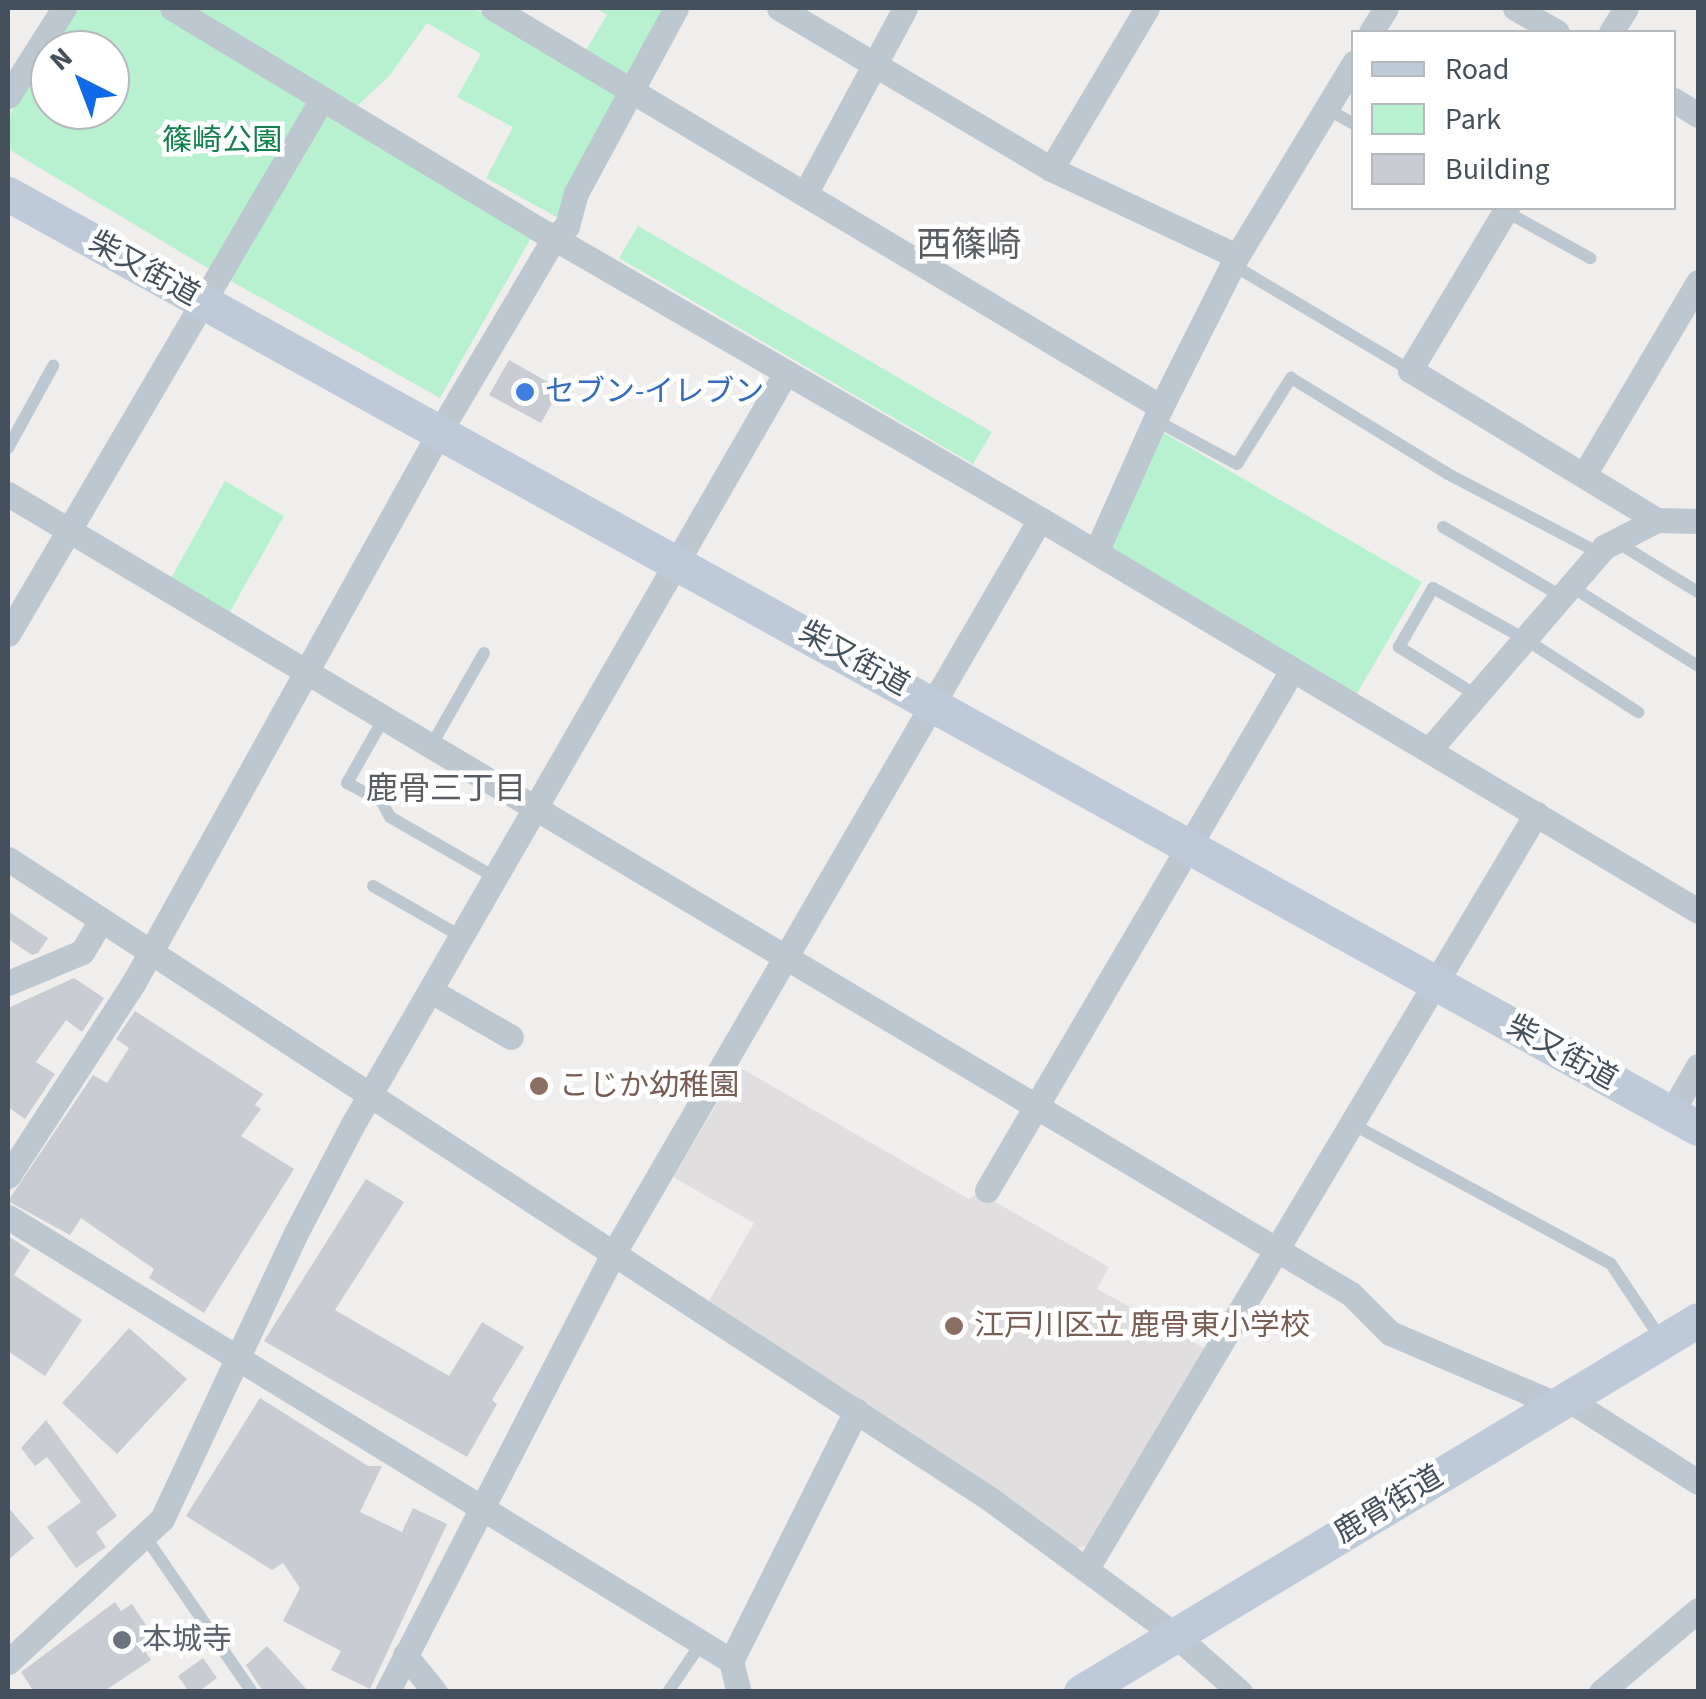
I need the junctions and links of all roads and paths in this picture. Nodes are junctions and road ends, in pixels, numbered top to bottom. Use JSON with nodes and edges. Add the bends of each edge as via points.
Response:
{"nodes":[{"id":1,"x":64,"y":8,"type":"edge"},
{"id":2,"x":172,"y":8,"type":"edge"},
{"id":3,"x":493,"y":8,"type":"edge"},
{"id":4,"x":676,"y":8,"type":"edge"},
{"id":5,"x":778,"y":8,"type":"edge"},
{"id":6,"x":905,"y":8,"type":"edge"},
{"id":7,"x":1146,"y":8,"type":"edge"},
{"id":8,"x":1386,"y":8,"type":"edge"},
{"id":9,"x":1514,"y":8,"type":"edge"},
{"id":10,"x":1626,"y":8,"type":"edge"},
{"id":11,"x":1372,"y":30,"type":"edge"},
{"id":12,"x":1552,"y":30,"type":"edge"},
{"id":13,"x":1612,"y":30,"type":"edge"},
{"id":14,"x":872,"y":64,"type":"junction"},
{"id":15,"x":1351,"y":68,"type":"edge"},
{"id":16,"x":630,"y":90,"type":"junction"},
{"id":17,"x":8,"y":96,"type":"edge"},
{"id":18,"x":322,"y":100,"type":"junction"},
{"id":19,"x":1676,"y":101,"type":"edge"},
{"id":20,"x":1327,"y":109,"type":"junction"},
{"id":21,"x":1698,"y":115,"type":"edge"},
{"id":22,"x":1351,"y":122,"type":"edge"},
{"id":23,"x":1051,"y":169,"type":"junction"},
{"id":24,"x":806,"y":192,"type":"junction"},
{"id":25,"x":8,"y":194,"type":"edge"},
{"id":26,"x":1503,"y":210,"type":"edge"},
{"id":27,"x":1506,"y":210,"type":"edge"},
{"id":28,"x":554,"y":238,"type":"junction"},
{"id":29,"x":1590,"y":258,"type":"dead end"},
{"id":30,"x":1235,"y":260,"type":"junction"},
{"id":31,"x":1698,"y":282,"type":"edge"},
{"id":32,"x":202,"y":302,"type":"junction"},
{"id":33,"x":53,"y":366,"type":"dead end"},
{"id":34,"x":1410,"y":370,"type":"junction"},
{"id":35,"x":785,"y":374,"type":"junction"},
{"id":36,"x":1158,"y":413,"type":"junction"},
{"id":37,"x":440,"y":431,"type":"junction"},
{"id":38,"x":8,"y":448,"type":"edge"},
{"id":39,"x":1584,"y":474,"type":"junction"},
{"id":40,"x":8,"y":494,"type":"edge"},
{"id":41,"x":1040,"y":519,"type":"junction"},
{"id":42,"x":1657,"y":520,"type":"junction"},
{"id":43,"x":1698,"y":522,"type":"edge"},
{"id":44,"x":1443,"y":528,"type":"dead end"},
{"id":45,"x":68,"y":530,"type":"junction"},
{"id":46,"x":1607,"y":547,"type":"junction"},
{"id":47,"x":1096,"y":552,"type":"junction"},
{"id":48,"x":677,"y":561,"type":"junction"},
{"id":49,"x":1566,"y":591,"type":"junction"},
{"id":50,"x":1698,"y":592,"type":"edge"},
{"id":51,"x":8,"y":634,"type":"edge"},
{"id":52,"x":1525,"y":638,"type":"junction"},
{"id":53,"x":484,"y":653,"type":"dead end"},
{"id":54,"x":1698,"y":666,"type":"edge"},
{"id":55,"x":308,"y":670,"type":"junction"},
{"id":56,"x":1292,"y":672,"type":"junction"},
{"id":57,"x":1476,"y":695,"type":"junction"},
{"id":58,"x":932,"y":703,"type":"junction"},
{"id":59,"x":1638,"y":712,"type":"dead end"},
{"id":60,"x":384,"y":718,"type":"junction"},
{"id":61,"x":431,"y":746,"type":"junction"},
{"id":62,"x":1428,"y":750,"type":"junction"},
{"id":63,"x":538,"y":807,"type":"junction"},
{"id":64,"x":1536,"y":814,"type":"junction"},
{"id":65,"x":1190,"y":846,"type":"junction"},
{"id":66,"x":8,"y":859,"type":"edge"},
{"id":67,"x":496,"y":878,"type":"junction"},
{"id":68,"x":373,"y":886,"type":"dead end"},
{"id":69,"x":1698,"y":911,"type":"edge"},
{"id":70,"x":100,"y":922,"type":"junction"},
{"id":71,"x":462,"y":937,"type":"junction"},
{"id":72,"x":148,"y":954,"type":"junction"},
{"id":73,"x":785,"y":955,"type":"junction"},
{"id":74,"x":8,"y":983,"type":"edge"},
{"id":75,"x":1436,"y":983,"type":"junction"},
{"id":76,"x":431,"y":991,"type":"junction"},
{"id":77,"x":511,"y":1037,"type":"dead end"},
{"id":78,"x":1698,"y":1066,"type":"edge"},
{"id":79,"x":369,"y":1096,"type":"junction"},
{"id":80,"x":1040,"y":1106,"type":"junction"},
{"id":81,"x":1685,"y":1120,"type":"edge"},
{"id":82,"x":1354,"y":1125,"type":"junction"},
{"id":83,"x":8,"y":1176,"type":"edge"},
{"id":84,"x":987,"y":1190,"type":"dead end"},
{"id":85,"x":8,"y":1217,"type":"edge"},
{"id":86,"x":1278,"y":1250,"type":"junction"},
{"id":87,"x":612,"y":1256,"type":"junction"},
{"id":88,"x":1698,"y":1320,"type":"edge"},
{"id":89,"x":1662,"y":1342,"type":"junction"},
{"id":90,"x":238,"y":1360,"type":"junction"},
{"id":91,"x":1561,"y":1401,"type":"junction"},
{"id":92,"x":856,"y":1411,"type":"junction"},
{"id":93,"x":1698,"y":1482,"type":"edge"},
{"id":94,"x":480,"y":1506,"type":"junction"},
{"id":95,"x":144,"y":1535,"type":"junction"},
{"id":96,"x":1087,"y":1568,"type":"junction"},
{"id":97,"x":1698,"y":1610,"type":"edge"},
{"id":98,"x":1174,"y":1634,"type":"junction"},
{"id":99,"x":700,"y":1645,"type":"junction"},
{"id":100,"x":404,"y":1654,"type":"junction"},
{"id":101,"x":731,"y":1660,"type":"junction"},
{"id":102,"x":8,"y":1662,"type":"edge"},
{"id":103,"x":252,"y":1692,"type":"edge"},
{"id":104,"x":387,"y":1692,"type":"edge"},
{"id":105,"x":435,"y":1692,"type":"edge"},
{"id":106,"x":668,"y":1692,"type":"edge"},
{"id":107,"x":739,"y":1692,"type":"edge"},
{"id":108,"x":1081,"y":1692,"type":"edge"},
{"id":109,"x":1240,"y":1692,"type":"edge"},
{"id":110,"x":1600,"y":1692,"type":"edge"}],
"edges":[{"from":1,"to":17,"type":"street"},
{"from":2,"to":18,"type":"street"},
{"from":3,"to":16,"type":"street"},
{"from":4,"to":16,"type":"street"},
{"from":5,"to":14,"type":"street"},
{"from":6,"to":14,"type":"street"},
{"from":7,"to":23,"type":"street"},
{"from":8,"to":11,"type":"street"},
{"from":9,"to":12,"type":"street"},
{"from":10,"to":13,"type":"street"},
{"from":14,"to":23,"type":"street"},
{"from":14,"to":24,"type":"street"},
{"from":15,"to":20,"type":"street"},
{"from":16,"to":24,"type":"street"},
{"from":16,"to":28,"type":"street","via":[[576,194],[567,226]]},
{"from":18,"to":28,"type":"street"},
{"from":18,"to":32,"type":"street"},
{"from":19,"to":21,"type":"street"},
{"from":20,"to":22,"type":"lane"},
{"from":20,"to":30,"type":"street"},
{"from":23,"to":30,"type":"street"},
{"from":24,"to":36,"type":"street"},
{"from":25,"to":32,"type":"main road","name":"柴又街道"},
{"from":26,"to":34,"type":"street"},
{"from":27,"to":29,"type":"lane"},
{"from":28,"to":35,"type":"street"},
{"from":28,"to":37,"type":"street"},
{"from":30,"to":34,"type":"lane"},
{"from":30,"to":36,"type":"street"},
{"from":31,"to":39,"type":"street"},
{"from":32,"to":37,"type":"main road","name":"柴又街道"},
{"from":32,"to":45,"type":"street"},
{"from":33,"to":38,"type":"lane"},
{"from":34,"to":39,"type":"street"},
{"from":35,"to":41,"type":"street"},
{"from":35,"to":48,"type":"street"},
{"from":36,"to":46,"type":"lane","via":[[1237,464],[1291,378],[1448,474]]},
{"from":36,"to":47,"type":"street"},
{"from":37,"to":48,"type":"main road","name":"柴又街道"},
{"from":37,"to":55,"type":"street"},
{"from":39,"to":42,"type":"street"},
{"from":40,"to":45,"type":"street"},
{"from":41,"to":47,"type":"street"},
{"from":41,"to":58,"type":"street"},
{"from":42,"to":43,"type":"street"},
{"from":42,"to":46,"type":"street"},
{"from":44,"to":49,"type":"lane"},
{"from":45,"to":51,"type":"street"},
{"from":45,"to":55,"type":"street"},
{"from":46,"to":49,"type":"street"},
{"from":46,"to":50,"type":"lane"},
{"from":47,"to":56,"type":"street"},
{"from":48,"to":58,"type":"main road","name":"柴又街道"},
{"from":48,"to":63,"type":"street"},
{"from":49,"to":52,"type":"street"},
{"from":49,"to":54,"type":"lane"},
{"from":52,"to":57,"type":"street"},
{"from":52,"to":57,"type":"lane","via":[[1433,588],[1399,647]]},
{"from":52,"to":59,"type":"lane"},
{"from":53,"to":61,"type":"lane"},
{"from":55,"to":60,"type":"street"},
{"from":55,"to":72,"type":"street"},
{"from":56,"to":62,"type":"street"},
{"from":56,"to":65,"type":"street"},
{"from":57,"to":62,"type":"street"},
{"from":58,"to":65,"type":"main road","name":"柴又街道"},
{"from":58,"to":73,"type":"street"},
{"from":60,"to":61,"type":"street"},
{"from":60,"to":67,"type":"lane","via":[[346,783],[382,802],[390,817]]},
{"from":61,"to":63,"type":"street"},
{"from":62,"to":64,"type":"street"},
{"from":63,"to":67,"type":"street"},
{"from":63,"to":73,"type":"street"},
{"from":64,"to":69,"type":"street"},
{"from":64,"to":75,"type":"street"},
{"from":65,"to":75,"type":"main road","name":"柴又街道"},
{"from":65,"to":80,"type":"street"},
{"from":66,"to":70,"type":"street"},
{"from":67,"to":71,"type":"street"},
{"from":68,"to":71,"type":"lane"},
{"from":70,"to":72,"type":"street"},
{"from":70,"to":74,"type":"street","via":[[82,952]]},
{"from":71,"to":76,"type":"street"},
{"from":72,"to":79,"type":"street"},
{"from":72,"to":83,"type":"street"},
{"from":73,"to":80,"type":"street"},
{"from":73,"to":87,"type":"street"},
{"from":75,"to":81,"type":"main road","name":"柴又街道"},
{"from":75,"to":82,"type":"street"},
{"from":76,"to":77,"type":"street"},
{"from":76,"to":79,"type":"street"},
{"from":78,"to":81,"type":"street"},
{"from":79,"to":87,"type":"street"},
{"from":79,"to":90,"type":"street"},
{"from":80,"to":84,"type":"street"},
{"from":80,"to":86,"type":"street"},
{"from":82,"to":86,"type":"street"},
{"from":82,"to":89,"type":"lane","via":[[1611,1264]]},
{"from":85,"to":90,"type":"street"},
{"from":86,"to":91,"type":"street","via":[[1351,1294],[1390,1333]]},
{"from":86,"to":96,"type":"street"},
{"from":87,"to":92,"type":"street"},
{"from":87,"to":94,"type":"street"},
{"from":88,"to":89,"type":"main road","name":"鹿骨街道"},
{"from":89,"to":91,"type":"main road","name":"鹿骨街道"},
{"from":90,"to":94,"type":"street"},
{"from":90,"to":95,"type":"street","via":[[162,1519]]},
{"from":91,"to":93,"type":"street"},
{"from":91,"to":98,"type":"main road","name":"鹿骨街道"},
{"from":92,"to":96,"type":"street"},
{"from":92,"to":101,"type":"street"},
{"from":94,"to":99,"type":"street"},
{"from":94,"to":100,"type":"street"},
{"from":95,"to":102,"type":"street"},
{"from":95,"to":103,"type":"lane"},
{"from":96,"to":98,"type":"street"},
{"from":97,"to":110,"type":"street"},
{"from":98,"to":108,"type":"main road","name":"鹿骨街道"},
{"from":98,"to":109,"type":"street"},
{"from":99,"to":101,"type":"street"},
{"from":99,"to":106,"type":"lane"},
{"from":100,"to":104,"type":"street"},
{"from":100,"to":105,"type":"street"},
{"from":101,"to":107,"type":"street"}]}
